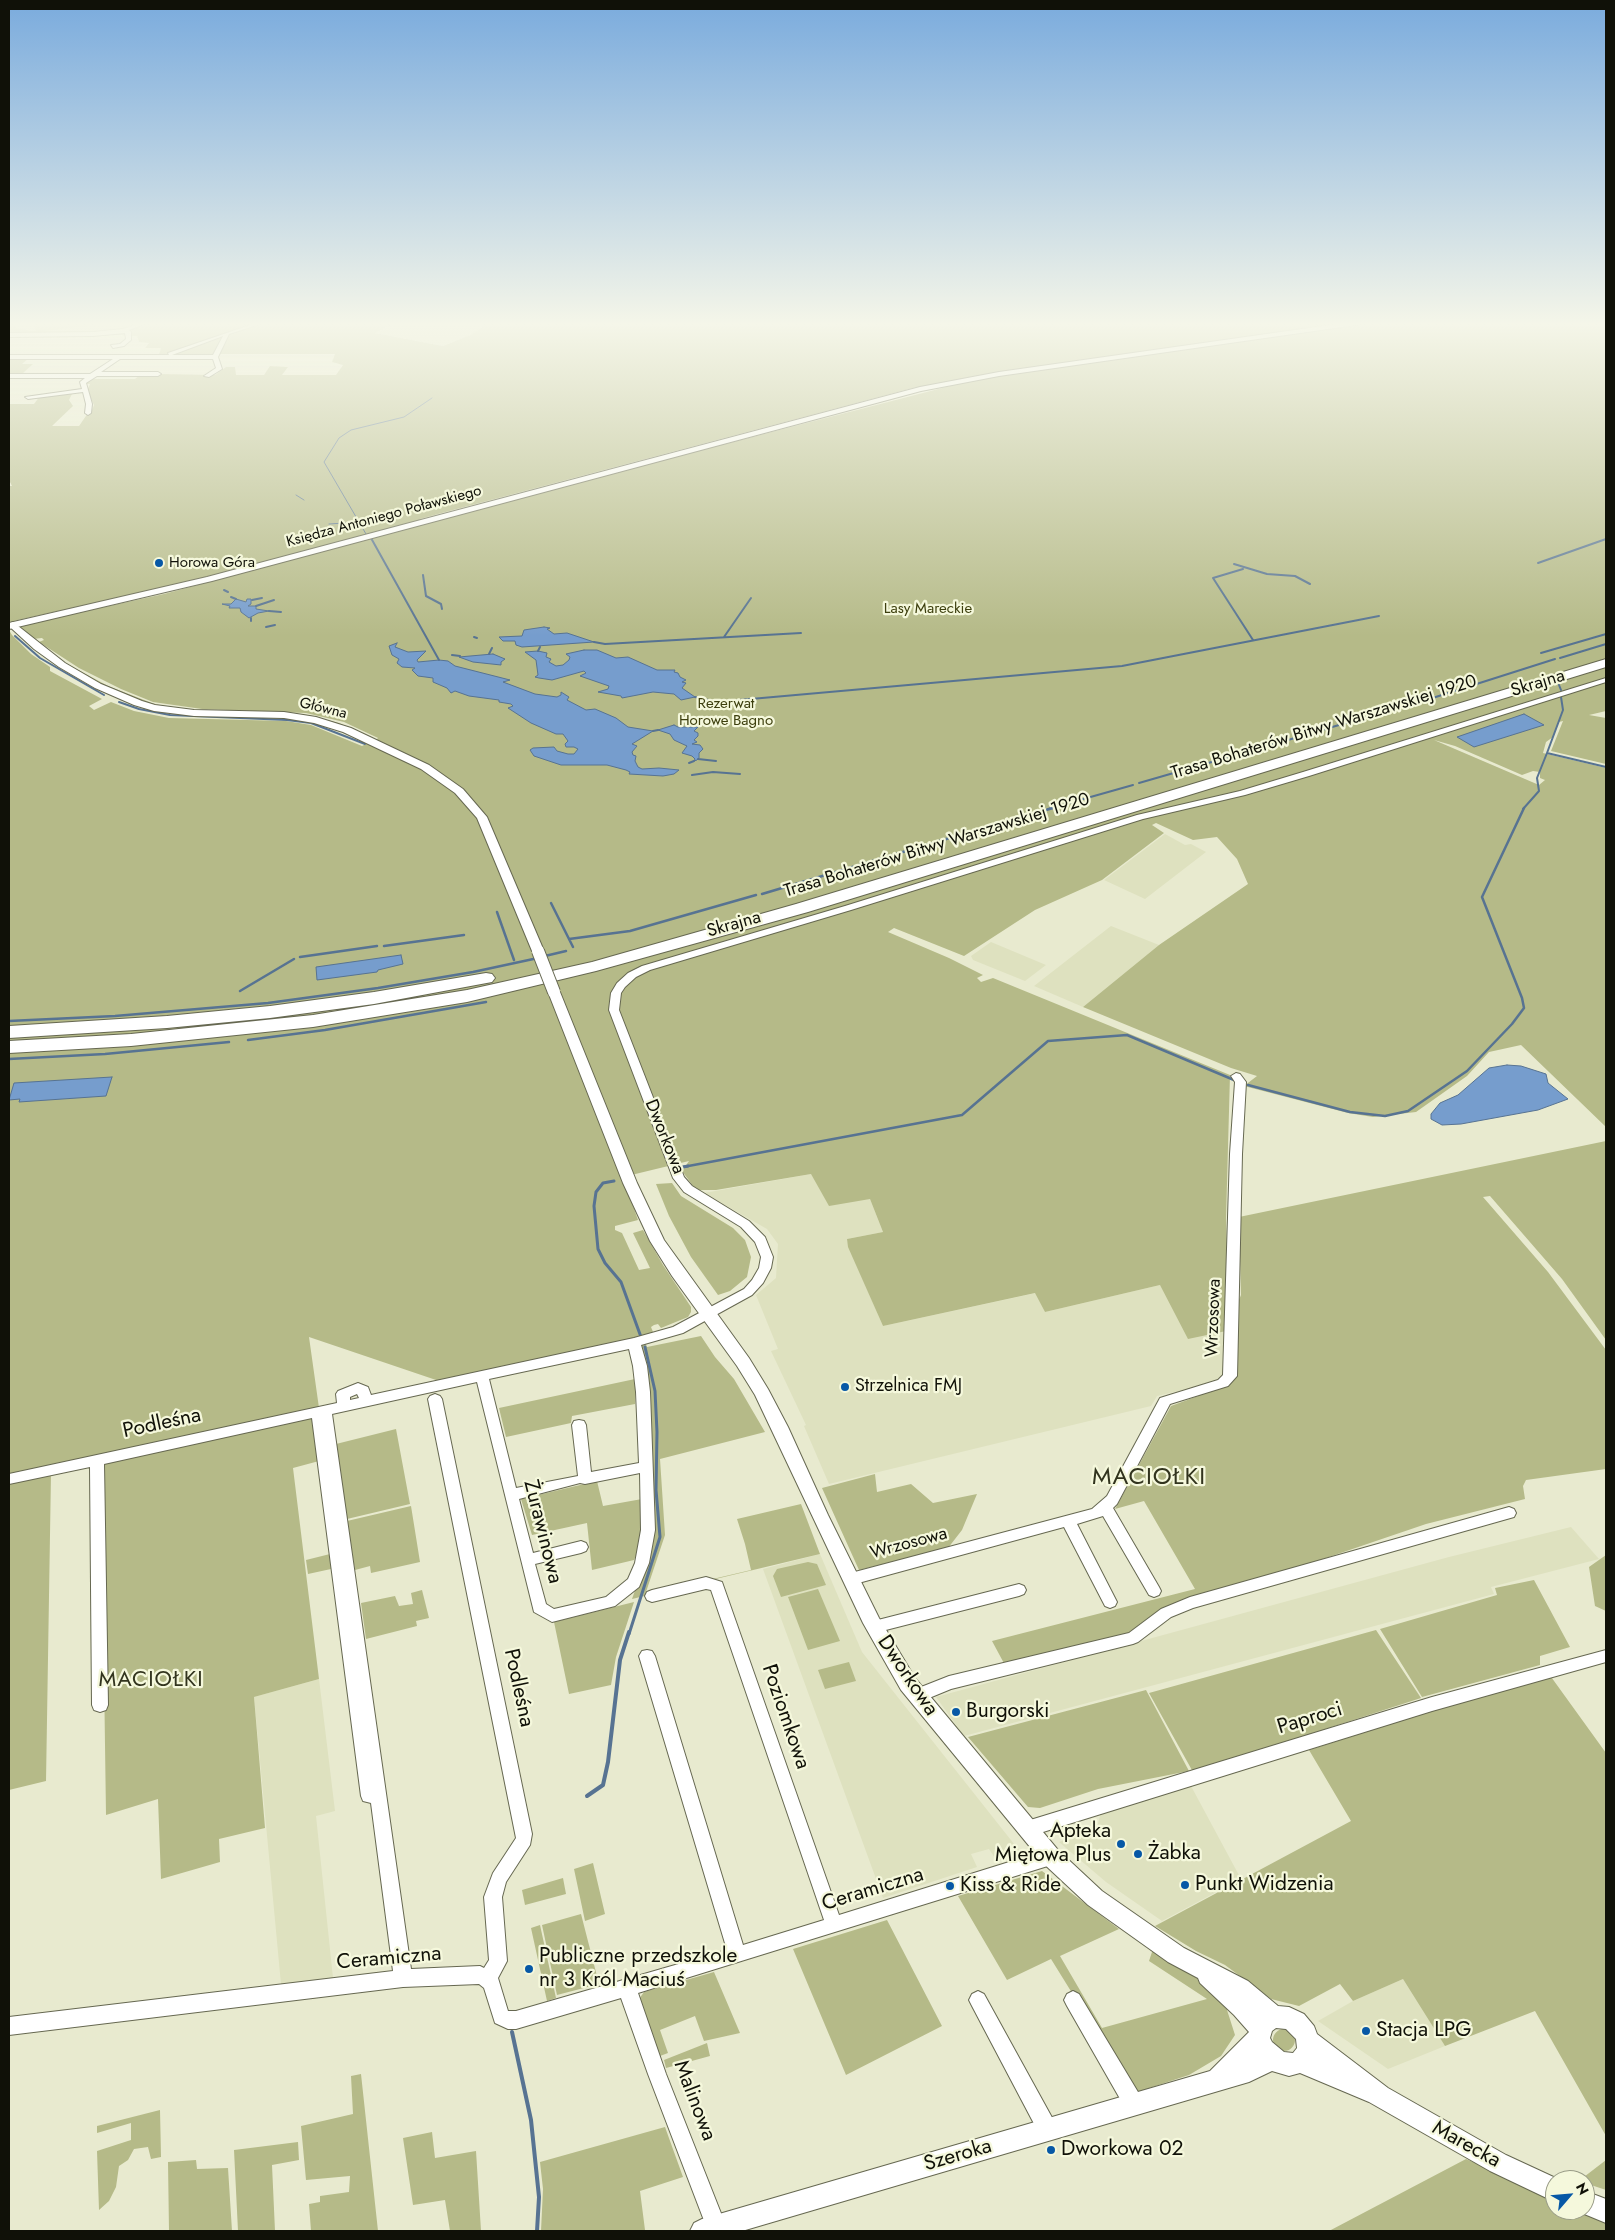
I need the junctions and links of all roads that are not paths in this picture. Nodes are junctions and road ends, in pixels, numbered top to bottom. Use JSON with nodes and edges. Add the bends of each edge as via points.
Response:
{"nodes":[{"id":1,"x":776,"y":428,"type":"edge"},
{"id":2,"x":10,"y":625,"type":"edge"},
{"id":3,"x":1606,"y":654,"type":"edge"},
{"id":4,"x":1606,"y":663,"type":"edge"},
{"id":5,"x":1606,"y":680,"type":"edge"},
{"id":6,"x":538,"y":951,"type":"joint"},
{"id":7,"x":622,"y":985,"type":"joint"},
{"id":8,"x":9,"y":1032,"type":"edge"},
{"id":9,"x":9,"y":1047,"type":"edge"},
{"id":10,"x":1236,"y":1076,"type":"dead end"},
{"id":11,"x":708,"y":1314,"type":"junction"},
{"id":12,"x":634,"y":1343,"type":"junction"},
{"id":13,"x":482,"y":1377,"type":"junction"},
{"id":14,"x":435,"y":1399,"type":"dead end"},
{"id":15,"x":321,"y":1411,"type":"junction"},
{"id":16,"x":580,"y":1425,"type":"dead end"},
{"id":17,"x":97,"y":1461,"type":"junction"},
{"id":18,"x":646,"y":1467,"type":"junction"},
{"id":19,"x":9,"y":1479,"type":"edge"},
{"id":20,"x":575,"y":1480,"type":"dead end"},
{"id":21,"x":511,"y":1495,"type":"junction"},
{"id":22,"x":1104,"y":1507,"type":"junction"},
{"id":23,"x":1509,"y":1513,"type":"dead end"},
{"id":24,"x":1068,"y":1521,"type":"junction"},
{"id":25,"x":580,"y":1547,"type":"dead end"},
{"id":26,"x":528,"y":1560,"type":"junction"},
{"id":27,"x":850,"y":1579,"type":"junction"},
{"id":28,"x":1019,"y":1590,"type":"dead end"},
{"id":29,"x":1154,"y":1591,"type":"dead end"},
{"id":30,"x":652,"y":1596,"type":"dead end"},
{"id":31,"x":1110,"y":1602,"type":"dead end"},
{"id":32,"x":874,"y":1627,"type":"junction"},
{"id":33,"x":648,"y":1656,"type":"dead end"},
{"id":34,"x":1606,"y":1656,"type":"edge"},
{"id":35,"x":918,"y":1696,"type":"junction"},
{"id":36,"x":100,"y":1705,"type":"dead end"},
{"id":37,"x":369,"y":1796,"type":"dead end"},
{"id":38,"x":1027,"y":1829,"type":"junction"},
{"id":39,"x":1051,"y":1857,"type":"junction"},
{"id":40,"x":834,"y":1925,"type":"junction"},
{"id":41,"x":737,"y":1955,"type":"junction"},
{"id":42,"x":403,"y":1978,"type":"junction"},
{"id":43,"x":488,"y":1979,"type":"junction"},
{"id":44,"x":627,"y":1988,"type":"junction"},
{"id":45,"x":978,"y":2000,"type":"dead end"},
{"id":46,"x":1074,"y":2000,"type":"dead end"},
{"id":47,"x":9,"y":2026,"type":"edge"},
{"id":48,"x":1265,"y":2028,"type":"junction"},
{"id":49,"x":1308,"y":2041,"type":"junction"},
{"id":50,"x":1272,"y":2059,"type":"junction"},
{"id":51,"x":1300,"y":2062,"type":"junction"},
{"id":52,"x":1215,"y":2081,"type":"junction"},
{"id":53,"x":1380,"y":2096,"type":"junction"},
{"id":54,"x":1134,"y":2104,"type":"junction"},
{"id":55,"x":1048,"y":2130,"type":"junction"},
{"id":56,"x":1545,"y":2185,"type":"edge"},
{"id":57,"x":712,"y":2230,"type":"edge"}],
"edges":[{"from":1,"to":2,"type":"main road","name":"Księdza Antoniego Poławskiego","via":[[200,582]]},
{"from":2,"to":6,"type":"street","name":"Główna","via":[[62,666],[138,703],[194,713],[284,715],[316,720],[347,730],[425,767],[459,791],[482,816]]},
{"from":3,"to":8,"type":"highway","name":"Trasa Bohaterów Bitwy Warszawskiej 1920","via":[[707,925],[547,965],[374,998],[194,1020]]},
{"from":4,"to":9,"type":"highway","name":"Trasa Bohaterów Bitwy Warszawskiej 1920","via":[[653,952],[467,996],[269,1027]]},
{"from":5,"to":7,"type":"street","name":"Skrajna","via":[[1253,790],[1140,817],[646,968]]},
{"from":6,"to":11,"type":"street","name":"Dworkowa","bridge":true,"via":[[647,1222],[677,1272]]},
{"from":7,"to":11,"type":"street","name":"Dworkowa","via":[[616,993],[614,1010],[680,1178],[688,1189],[752,1230],[761,1240],[767,1256],[757,1284]]},
{"from":10,"to":22,"type":"street","name":"Wrzosowa","via":[[1241,1082],[1230,1376],[1223,1382],[1165,1401],[1112,1500]]},
{"from":11,"to":12,"type":"street","via":[[665,1335]]},
{"from":11,"to":27,"type":"street","name":"Dworkowa","via":[[771,1408]]},
{"from":12,"to":13,"type":"street"},
{"from":12,"to":18,"type":"street","via":[[640,1366]]},
{"from":13,"to":15,"type":"street","name":"Podleśna","via":[[366,1402],[363,1390],[358,1388],[343,1394],[344,1406]]},
{"from":13,"to":21,"type":"street","name":"Żurawinowa"},
{"from":14,"to":43,"type":"street","name":"Podleśna","via":[[524,1834],[524,1840],[499,1878],[493,1898],[498,1961]]},
{"from":15,"to":17,"type":"street","name":"Podleśna"},
{"from":15,"to":37,"type":"street"},
{"from":15,"to":42,"type":"street"},
{"from":16,"to":18,"type":"street","via":[[585,1479]]},
{"from":17,"to":19,"type":"street","name":"Podleśna"},
{"from":17,"to":36,"type":"street"},
{"from":18,"to":26,"type":"street","name":"Żurawinowa","via":[[646,1544],[634,1583],[625,1592],[610,1602],[552,1616],[539,1608]]},
{"from":20,"to":21,"type":"street"},
{"from":21,"to":26,"type":"street","name":"Żurawinowa"},
{"from":22,"to":24,"type":"street","name":"Wrzosowa","via":[[1097,1513]]},
{"from":22,"to":29,"type":"street"},
{"from":23,"to":35,"type":"street","via":[[1190,1603],[1166,1613],[1133,1638],[949,1683]]},
{"from":24,"to":27,"type":"street","name":"Wrzosowa"},
{"from":24,"to":31,"type":"street"},
{"from":25,"to":26,"type":"street"},
{"from":27,"to":32,"type":"street","name":"Dworkowa"},
{"from":28,"to":32,"type":"street"},
{"from":30,"to":40,"type":"street","name":"Poziomkowa","via":[[706,1583],[717,1586]]},
{"from":32,"to":35,"type":"street","name":"Dworkowa"},
{"from":33,"to":41,"type":"street"},
{"from":34,"to":38,"type":"street","name":"Paproci","via":[[1432,1704]]},
{"from":35,"to":38,"type":"street","name":"Dworkowa"},
{"from":38,"to":39,"type":"street","name":"Dworkowa"},
{"from":39,"to":40,"type":"street","name":"Ceramiczna"},
{"from":39,"to":48,"type":"street","name":"Dworkowa","via":[[1095,1898],[1198,1968]]},
{"from":40,"to":41,"type":"street","name":"Ceramiczna"},
{"from":41,"to":44,"type":"street","name":"Ceramiczna"},
{"from":42,"to":43,"type":"street","name":"Ceramiczna","via":[[480,1975]]},
{"from":42,"to":47,"type":"street","name":"Ceramiczna"},
{"from":43,"to":44,"type":"street","name":"Ceramiczna","via":[[501,2017],[508,2020]]},
{"from":44,"to":57,"type":"street","name":"Malinowa"},
{"from":45,"to":55,"type":"street"},
{"from":46,"to":54,"type":"street"},
{"from":48,"to":49,"type":"street","via":[[1289,2018],[1306,2034]]},
{"from":48,"to":50,"type":"street","via":[[1264,2050]]},
{"from":48,"to":52,"type":"street","name":"Szeroka"},
{"from":49,"to":51,"type":"street","via":[[1307,2053]]},
{"from":49,"to":53,"type":"street","name":"Marecka"},
{"from":50,"to":51,"type":"street","via":[[1289,2065]]},
{"from":50,"to":52,"type":"street","name":"Szeroka","via":[[1249,2071]]},
{"from":51,"to":53,"type":"street","name":"Marecka"},
{"from":52,"to":54,"type":"street","name":"Szeroka"},
{"from":53,"to":56,"type":"street","name":"Marecka","via":[[1498,2163]]},
{"from":54,"to":55,"type":"street","name":"Szeroka"},
{"from":55,"to":57,"type":"street","name":"Szeroka"}]}
